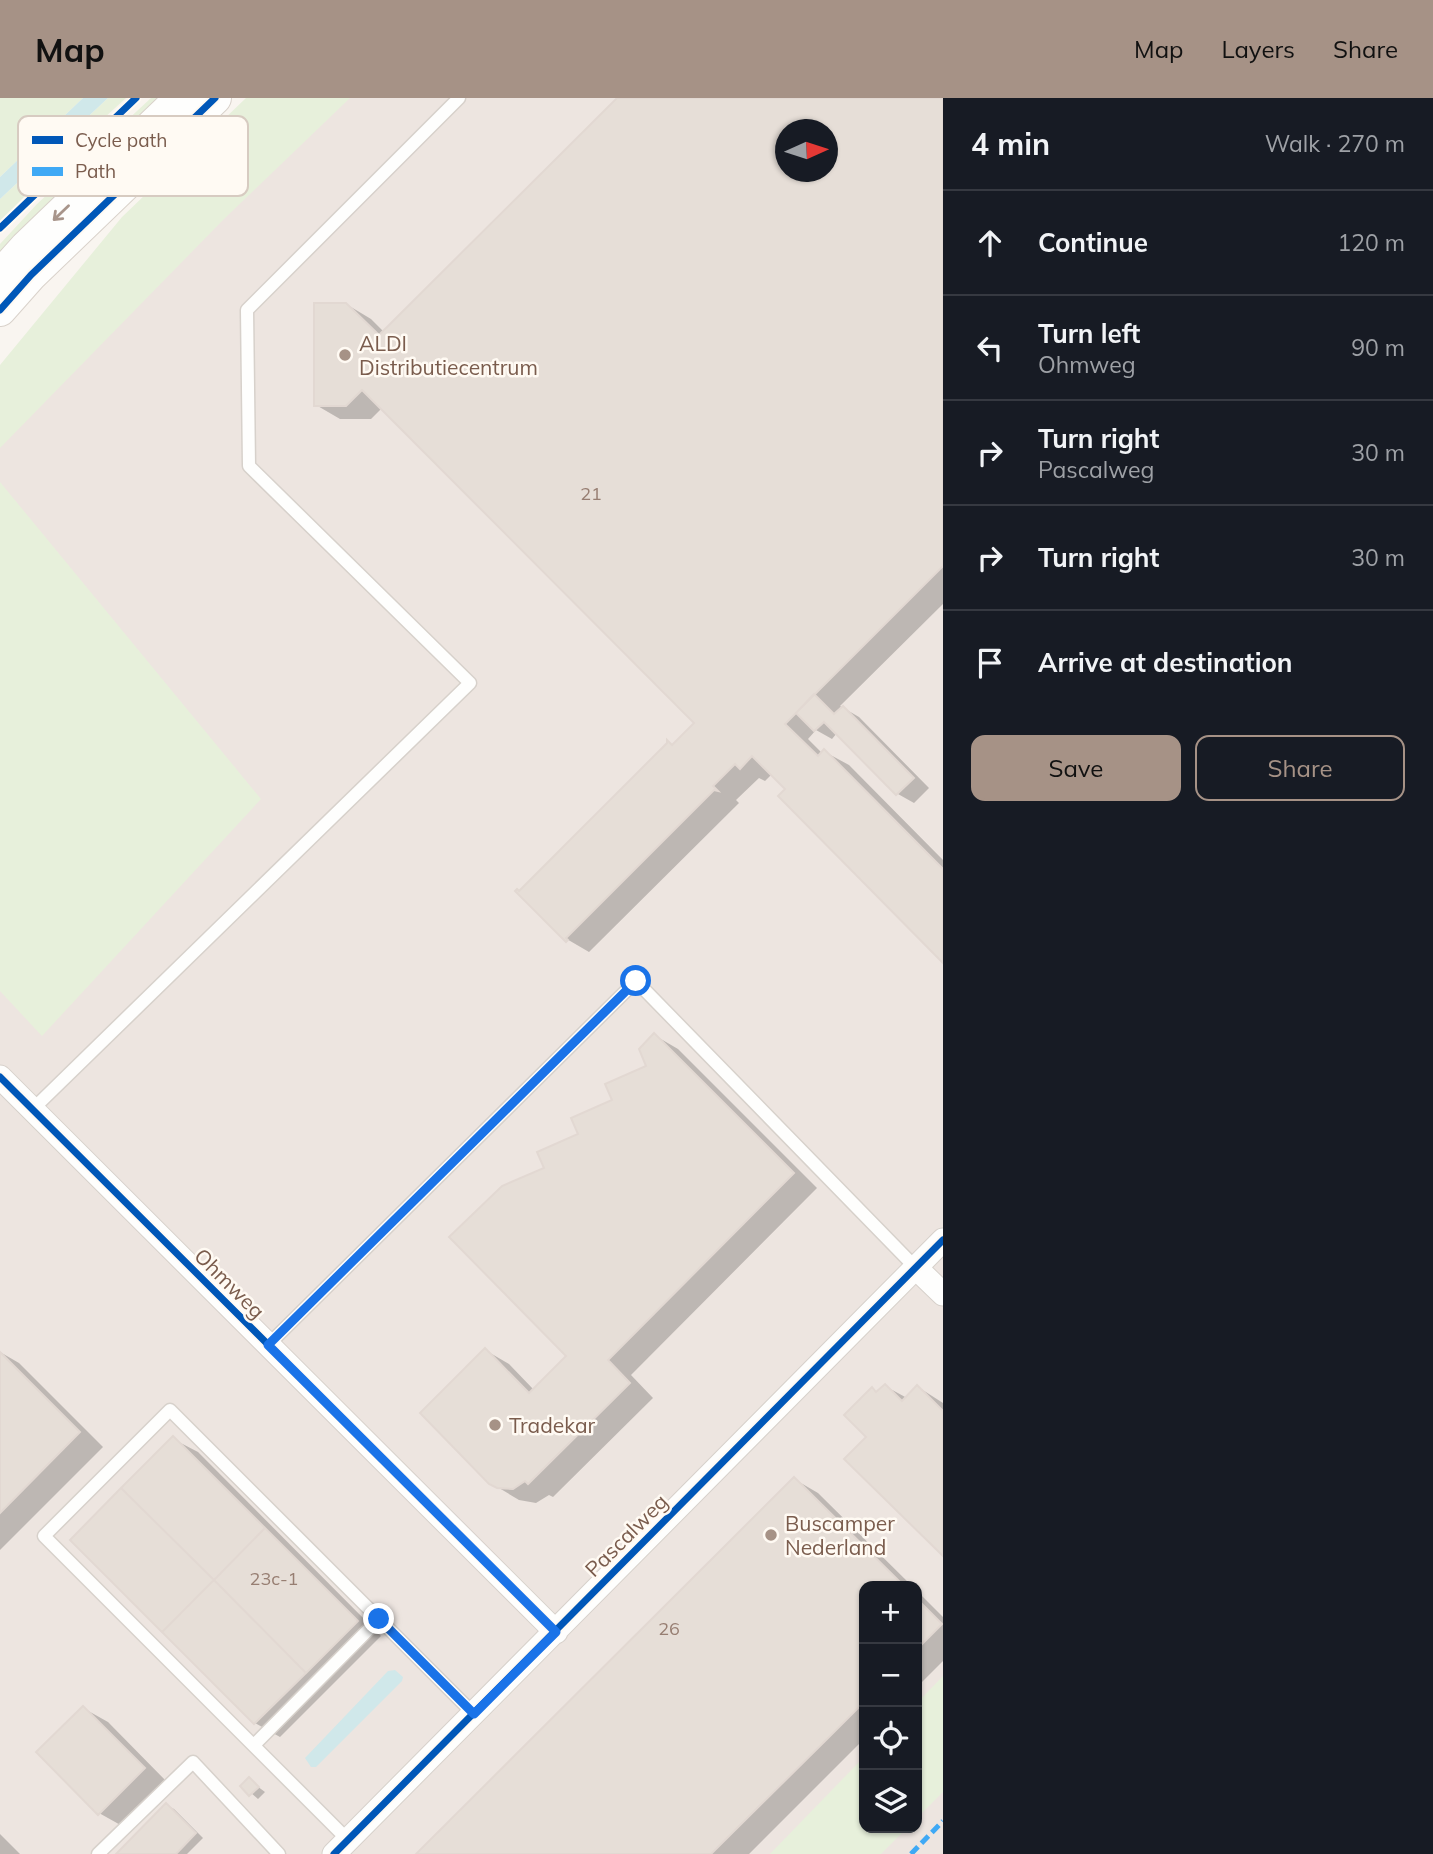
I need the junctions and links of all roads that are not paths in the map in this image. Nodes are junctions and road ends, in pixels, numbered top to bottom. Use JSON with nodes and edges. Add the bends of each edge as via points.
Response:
{"nodes":[{"id":1,"x":181,"y":98,"type":"edge"},
{"id":2,"x":215,"y":98,"type":"edge"},
{"id":3,"x":459,"y":98,"type":"edge"},
{"id":4,"x":162,"y":116,"type":"edge"},
{"id":5,"x":196,"y":116,"type":"edge"},
{"id":6,"x":79,"y":196,"type":"edge"},
{"id":7,"x":113,"y":196,"type":"edge"},
{"id":8,"x":0,"y":275,"type":"edge"},
{"id":9,"x":0,"y":310,"type":"edge"},
{"id":10,"x":0,"y":1077,"type":"edge"},
{"id":11,"x":32,"y":1110,"type":"junction"},
{"id":12,"x":943,"y":1240,"type":"edge"},
{"id":13,"x":915,"y":1267,"type":"junction"},
{"id":14,"x":943,"y":1294,"type":"edge"},
{"id":15,"x":268,"y":1345,"type":"junction"},
{"id":16,"x":379,"y":1619,"type":"junction"},
{"id":17,"x":556,"y":1632,"type":"junction"},
{"id":18,"x":474,"y":1714,"type":"junction"},
{"id":19,"x":254,"y":1745,"type":"junction"},
{"id":20,"x":341,"y":1847,"type":"edge"},
{"id":21,"x":98,"y":1854,"type":"edge"},
{"id":22,"x":279,"y":1854,"type":"edge"}],
"edges":[{"from":1,"to":4,"type":"street","one_way":true},
{"from":2,"to":5,"type":"street"},
{"from":3,"to":11,"type":"lane","via":[[247,310],[249,466],[470,683]]},
{"from":6,"to":8,"type":"street","one_way":true},
{"from":7,"to":9,"type":"street"},
{"from":10,"to":11,"type":"street","name":"Ohmweg"},
{"from":11,"to":15,"type":"street","name":"Ohmweg"},
{"from":12,"to":13,"type":"street","name":"Pascalweg"},
{"from":13,"to":14,"type":"street"},
{"from":13,"to":15,"type":"lane","via":[[636,981]]},
{"from":13,"to":17,"type":"street","name":"Pascalweg"},
{"from":15,"to":17,"type":"street","name":"Ohmweg"},
{"from":16,"to":18,"type":"lane"},
{"from":16,"to":19,"type":"lane"},
{"from":16,"to":19,"type":"lane","via":[[170,1410],[44,1536]]},
{"from":17,"to":18,"type":"street","name":"Pascalweg"},
{"from":18,"to":20,"type":"street","name":"Pascalweg"},
{"from":19,"to":20,"type":"lane"},
{"from":21,"to":22,"type":"lane","via":[[194,1762]]}]}
